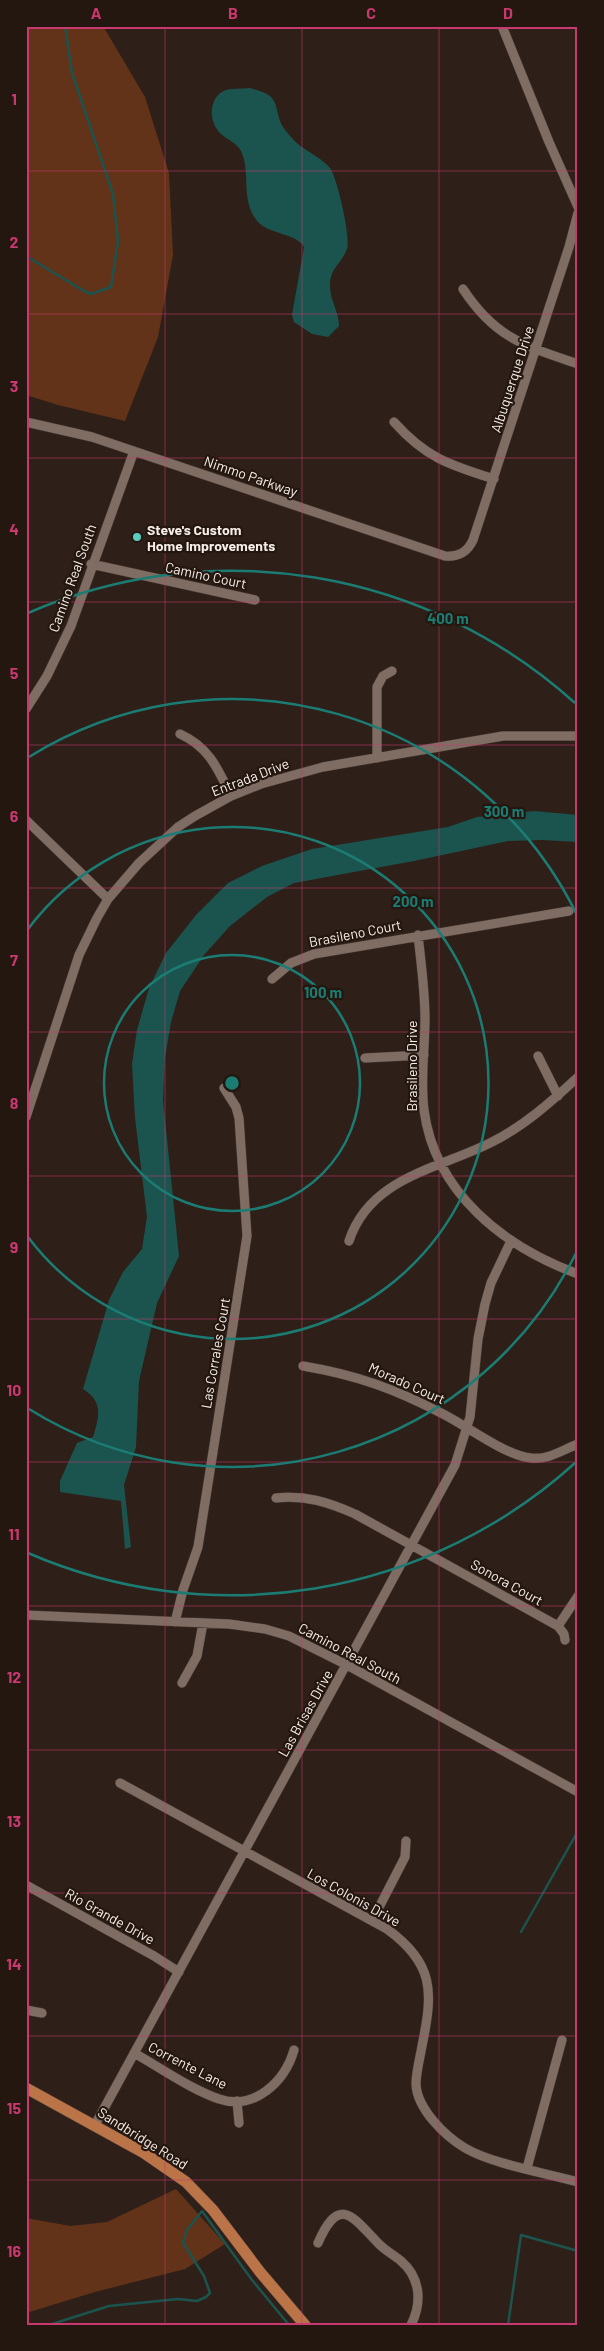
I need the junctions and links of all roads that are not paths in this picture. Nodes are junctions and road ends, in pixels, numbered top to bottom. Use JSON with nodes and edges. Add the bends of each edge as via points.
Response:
{"nodes":[{"id":1,"x":502,"y":26,"type":"edge"},
{"id":2,"x":578,"y":207,"type":"edge"},
{"id":3,"x":578,"y":213,"type":"edge"},
{"id":4,"x":463,"y":289,"type":"dead end"},
{"id":5,"x":536,"y":350,"type":"junction"},
{"id":6,"x":578,"y":364,"type":"edge"},
{"id":7,"x":26,"y":422,"type":"edge"},
{"id":8,"x":394,"y":422,"type":"dead end"},
{"id":9,"x":134,"y":451,"type":"junction"},
{"id":10,"x":494,"y":479,"type":"junction"},
{"id":11,"x":466,"y":551,"type":"joint"},
{"id":12,"x":91,"y":564,"type":"junction"},
{"id":13,"x":256,"y":600,"type":"dead end"},
{"id":14,"x":392,"y":671,"type":"dead end"},
{"id":15,"x":26,"y":710,"type":"edge"},
{"id":16,"x":180,"y":734,"type":"dead end"},
{"id":17,"x":578,"y":736,"type":"edge"},
{"id":18,"x":377,"y":758,"type":"junction"},
{"id":19,"x":231,"y":796,"type":"junction"},
{"id":20,"x":26,"y":820,"type":"edge"},
{"id":21,"x":108,"y":899,"type":"junction"},
{"id":22,"x":569,"y":912,"type":"dead end"},
{"id":23,"x":418,"y":935,"type":"junction"},
{"id":24,"x":272,"y":979,"type":"dead end"},
{"id":25,"x":424,"y":1055,"type":"junction"},
{"id":26,"x":538,"y":1056,"type":"dead end"},
{"id":27,"x":365,"y":1058,"type":"dead end"},
{"id":28,"x":578,"y":1078,"type":"edge"},
{"id":29,"x":224,"y":1088,"type":"dead end"},
{"id":30,"x":558,"y":1096,"type":"junction"},
{"id":31,"x":26,"y":1116,"type":"edge"},
{"id":32,"x":441,"y":1164,"type":"junction"},
{"id":33,"x":349,"y":1241,"type":"dead end"},
{"id":34,"x":511,"y":1241,"type":"junction"},
{"id":35,"x":578,"y":1274,"type":"edge"},
{"id":36,"x":303,"y":1366,"type":"dead end"},
{"id":37,"x":467,"y":1428,"type":"junction"},
{"id":38,"x":578,"y":1444,"type":"edge"},
{"id":39,"x":276,"y":1498,"type":"dead end"},
{"id":40,"x":412,"y":1545,"type":"junction"},
{"id":41,"x":578,"y":1596,"type":"edge"},
{"id":42,"x":26,"y":1615,"type":"edge"},
{"id":43,"x":175,"y":1622,"type":"junction"},
{"id":44,"x":203,"y":1623,"type":"junction"},
{"id":45,"x":558,"y":1626,"type":"junction"},
{"id":46,"x":565,"y":1640,"type":"dead end"},
{"id":47,"x":347,"y":1665,"type":"junction"},
{"id":48,"x":182,"y":1683,"type":"dead end"},
{"id":49,"x":120,"y":1783,"type":"dead end"},
{"id":50,"x":578,"y":1792,"type":"edge"},
{"id":51,"x":406,"y":1841,"type":"dead end"},
{"id":52,"x":244,"y":1852,"type":"junction"},
{"id":53,"x":26,"y":1885,"type":"edge"},
{"id":54,"x":372,"y":1921,"type":"junction"},
{"id":55,"x":179,"y":1972,"type":"junction"},
{"id":56,"x":26,"y":2010,"type":"edge"},
{"id":57,"x":42,"y":2013,"type":"dead end"},
{"id":58,"x":562,"y":2040,"type":"dead end"},
{"id":59,"x":294,"y":2050,"type":"dead end"},
{"id":60,"x":134,"y":2053,"type":"junction"},
{"id":61,"x":26,"y":2088,"type":"edge"},
{"id":62,"x":237,"y":2101,"type":"junction"},
{"id":63,"x":239,"y":2123,"type":"dead end"},
{"id":64,"x":95,"y":2125,"type":"junction"},
{"id":65,"x":527,"y":2168,"type":"junction"},
{"id":66,"x":578,"y":2182,"type":"edge"},
{"id":67,"x":318,"y":2242,"type":"dead end"},
{"id":68,"x":305,"y":2325,"type":"edge"},
{"id":69,"x":411,"y":2325,"type":"edge"}],
"edges":[{"from":1,"to":2,"type":"street"},
{"from":3,"to":5,"type":"street","name":"Albuquerque Drive"},
{"from":4,"to":5,"type":"street","via":[[476,310],[491,325]]},
{"from":5,"to":6,"type":"street"},
{"from":5,"to":10,"type":"street","name":"Albuquerque Drive"},
{"from":7,"to":9,"type":"street","name":"Nimmo Parkway","via":[[68,430]]},
{"from":8,"to":10,"type":"street","via":[[425,452]]},
{"from":9,"to":11,"type":"street","name":"Nimmo Parkway","via":[[444,556],[457,556]]},
{"from":9,"to":12,"type":"street","name":"Camino Real South"},
{"from":10,"to":11,"type":"street","name":"Albuquerque Drive","via":[[473,540]]},
{"from":12,"to":13,"type":"street","name":"Camino Court"},
{"from":12,"to":15,"type":"street","name":"Camino Real South","via":[[61,648]]},
{"from":14,"to":18,"type":"street","via":[[383,676],[377,687]]},
{"from":16,"to":19,"type":"street","via":[[201,745],[209,754]]},
{"from":17,"to":18,"type":"street","name":"Entrada Drive","via":[[503,736]]},
{"from":18,"to":19,"type":"street","name":"Entrada Drive","via":[[292,774]]},
{"from":19,"to":21,"type":"street","name":"Entrada Drive","via":[[178,827],[139,863]]},
{"from":20,"to":21,"type":"street"},
{"from":21,"to":31,"type":"street","name":"Entrada Drive","via":[[79,955]]},
{"from":22,"to":23,"type":"street","name":"Brasileno Court"},
{"from":23,"to":24,"type":"street","name":"Brasileno Court","via":[[314,954],[291,963]]},
{"from":23,"to":25,"type":"street","name":"Brasileno Drive"},
{"from":25,"to":27,"type":"street"},
{"from":25,"to":32,"type":"street","name":"Brasileno Drive","via":[[424,1110]]},
{"from":26,"to":30,"type":"street"},
{"from":28,"to":30,"type":"street"},
{"from":29,"to":43,"type":"street","name":"Las Corrales Court","via":[[239,1118],[247,1236],[198,1547]]},
{"from":30,"to":32,"type":"street","via":[[512,1131]]},
{"from":32,"to":33,"type":"street","via":[[399,1183],[370,1204],[359,1218]]},
{"from":32,"to":34,"type":"street","name":"Brasileno Drive","via":[[468,1204]]},
{"from":34,"to":35,"type":"street","name":"Brasileno Drive"},
{"from":34,"to":37,"type":"street","name":"Las Brisas Drive","via":[[491,1283],[480,1322]]},
{"from":36,"to":37,"type":"street","name":"Morado Court","via":[[380,1384]]},
{"from":37,"to":38,"type":"street","name":"Morado Court","via":[[519,1456],[532,1458],[554,1455]]},
{"from":37,"to":40,"type":"street","name":"Las Brisas Drive","via":[[454,1465]]},
{"from":39,"to":40,"type":"street","name":"Sonora Court","via":[[328,1502]]},
{"from":40,"to":45,"type":"street","name":"Sonora Court"},
{"from":40,"to":47,"type":"street","name":"Las Brisas Drive"},
{"from":41,"to":45,"type":"street"},
{"from":42,"to":43,"type":"street","name":"Camino Real South"},
{"from":43,"to":44,"type":"street","name":"Camino Real South"},
{"from":44,"to":47,"type":"street","name":"Camino Real South","via":[[273,1631],[304,1642]]},
{"from":44,"to":48,"type":"street","via":[[197,1656]]},
{"from":45,"to":46,"type":"street"},
{"from":47,"to":50,"type":"street","name":"Camino Real South"},
{"from":47,"to":52,"type":"street","name":"Las Brisas Drive"},
{"from":49,"to":52,"type":"street","name":"Los Colonis Drive"},
{"from":51,"to":54,"type":"street","via":[[405,1857]]},
{"from":52,"to":54,"type":"street","name":"Los Colonis Drive"},
{"from":52,"to":55,"type":"street","name":"Las Brisas Drive"},
{"from":53,"to":55,"type":"street","name":"Rio Grande Drive"},
{"from":54,"to":65,"type":"street","name":"Los Colonis Drive","via":[[402,1940],[414,1953],[425,1974],[429,2010],[416,2082],[426,2109],[445,2133],[466,2149],[480,2156]]},
{"from":55,"to":60,"type":"street","name":"Las Brisas Drive"},
{"from":56,"to":57,"type":"street"},
{"from":58,"to":65,"type":"street"},
{"from":59,"to":62,"type":"street","name":"Corrente Lane","via":[[290,2065],[278,2082],[259,2095]]},
{"from":60,"to":62,"type":"street","name":"Corrente Lane","via":[[219,2099]]},
{"from":60,"to":64,"type":"street","name":"Las Brisas Drive"},
{"from":61,"to":64,"type":"main road","name":"Sandbridge Road"},
{"from":62,"to":63,"type":"street"},
{"from":64,"to":68,"type":"main road","name":"Sandbridge Road","via":[[157,2161],[193,2189]]},
{"from":65,"to":66,"type":"street","name":"Los Colonis Drive"},
{"from":67,"to":69,"type":"street","via":[[327,2224],[335,2217],[348,2215],[359,2222],[413,2275],[418,2305]]}]}
